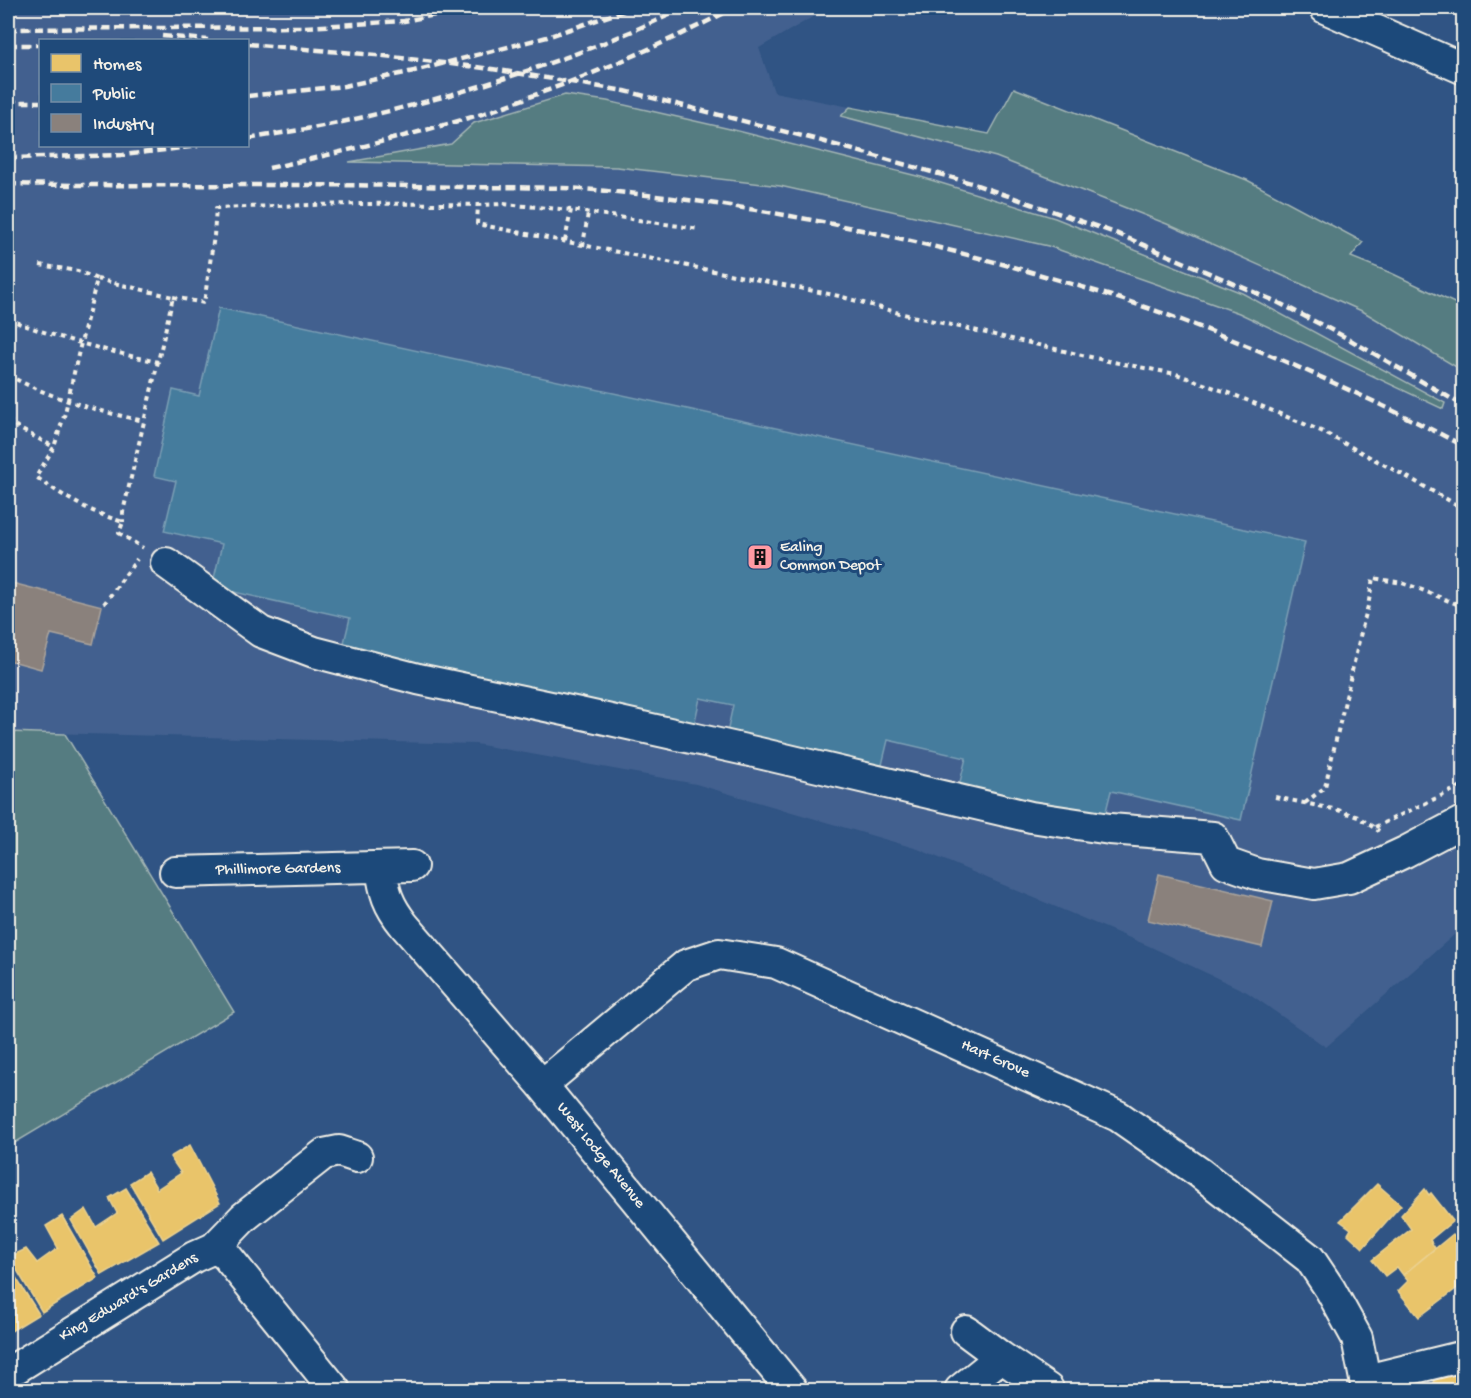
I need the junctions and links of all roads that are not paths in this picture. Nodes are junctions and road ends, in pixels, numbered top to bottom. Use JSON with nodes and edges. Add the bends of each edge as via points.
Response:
{"nodes":[{"id":1,"x":1325,"y":8,"type":"edge"},
{"id":2,"x":1464,"y":69,"type":"edge"},
{"id":3,"x":155,"y":556,"type":"road end"},
{"id":4,"x":1464,"y":821,"type":"edge"},
{"id":5,"x":412,"y":866,"type":"dead end"},
{"id":6,"x":381,"y":867,"type":"junction"},
{"id":7,"x":175,"y":872,"type":"dead end"},
{"id":8,"x":542,"y":1085,"type":"junction"},
{"id":9,"x":357,"y":1157,"type":"dead end"},
{"id":10,"x":214,"y":1248,"type":"junction"},
{"id":11,"x":966,"y":1331,"type":"dead end"},
{"id":12,"x":1464,"y":1356,"type":"edge"},
{"id":13,"x":1001,"y":1357,"type":"junction"},
{"id":14,"x":8,"y":1373,"type":"edge"},
{"id":15,"x":1366,"y":1385,"type":"edge"},
{"id":16,"x":1048,"y":1389,"type":"dead end"},
{"id":17,"x":335,"y":1390,"type":"edge"},
{"id":18,"x":792,"y":1390,"type":"edge"},
{"id":19,"x":960,"y":1390,"type":"edge"}],
"edges":[{"from":1,"to":2,"type":"street"},
{"from":3,"to":4,"type":"street","via":[[261,632],[314,652],[1031,817],[1110,829],[1213,837],[1226,863],[1257,874],[1314,884],[1349,878]]},
{"from":5,"to":6,"type":"street","name":"Phillimore Gardens"},
{"from":6,"to":7,"type":"street","name":"Phillimore Gardens"},
{"from":6,"to":8,"type":"street","name":"West Lodge Avenue","via":[[384,890],[395,914]]},
{"from":8,"to":15,"type":"street","name":"Hart Grove","via":[[686,965],[720,954],[776,963],[1118,1116],[1200,1173],[1310,1259],[1357,1338]]},
{"from":8,"to":18,"type":"street","name":"West Lodge Avenue"},
{"from":9,"to":10,"type":"street","via":[[339,1151],[324,1154],[244,1217]]},
{"from":10,"to":14,"type":"street","name":"King Edward's Gardens"},
{"from":10,"to":17,"type":"street","name":"King Edward's Gardens","via":[[225,1254]]},
{"from":11,"to":13,"type":"street"},
{"from":12,"to":15,"type":"street"},
{"from":13,"to":16,"type":"street"},
{"from":13,"to":19,"type":"street"}]}
